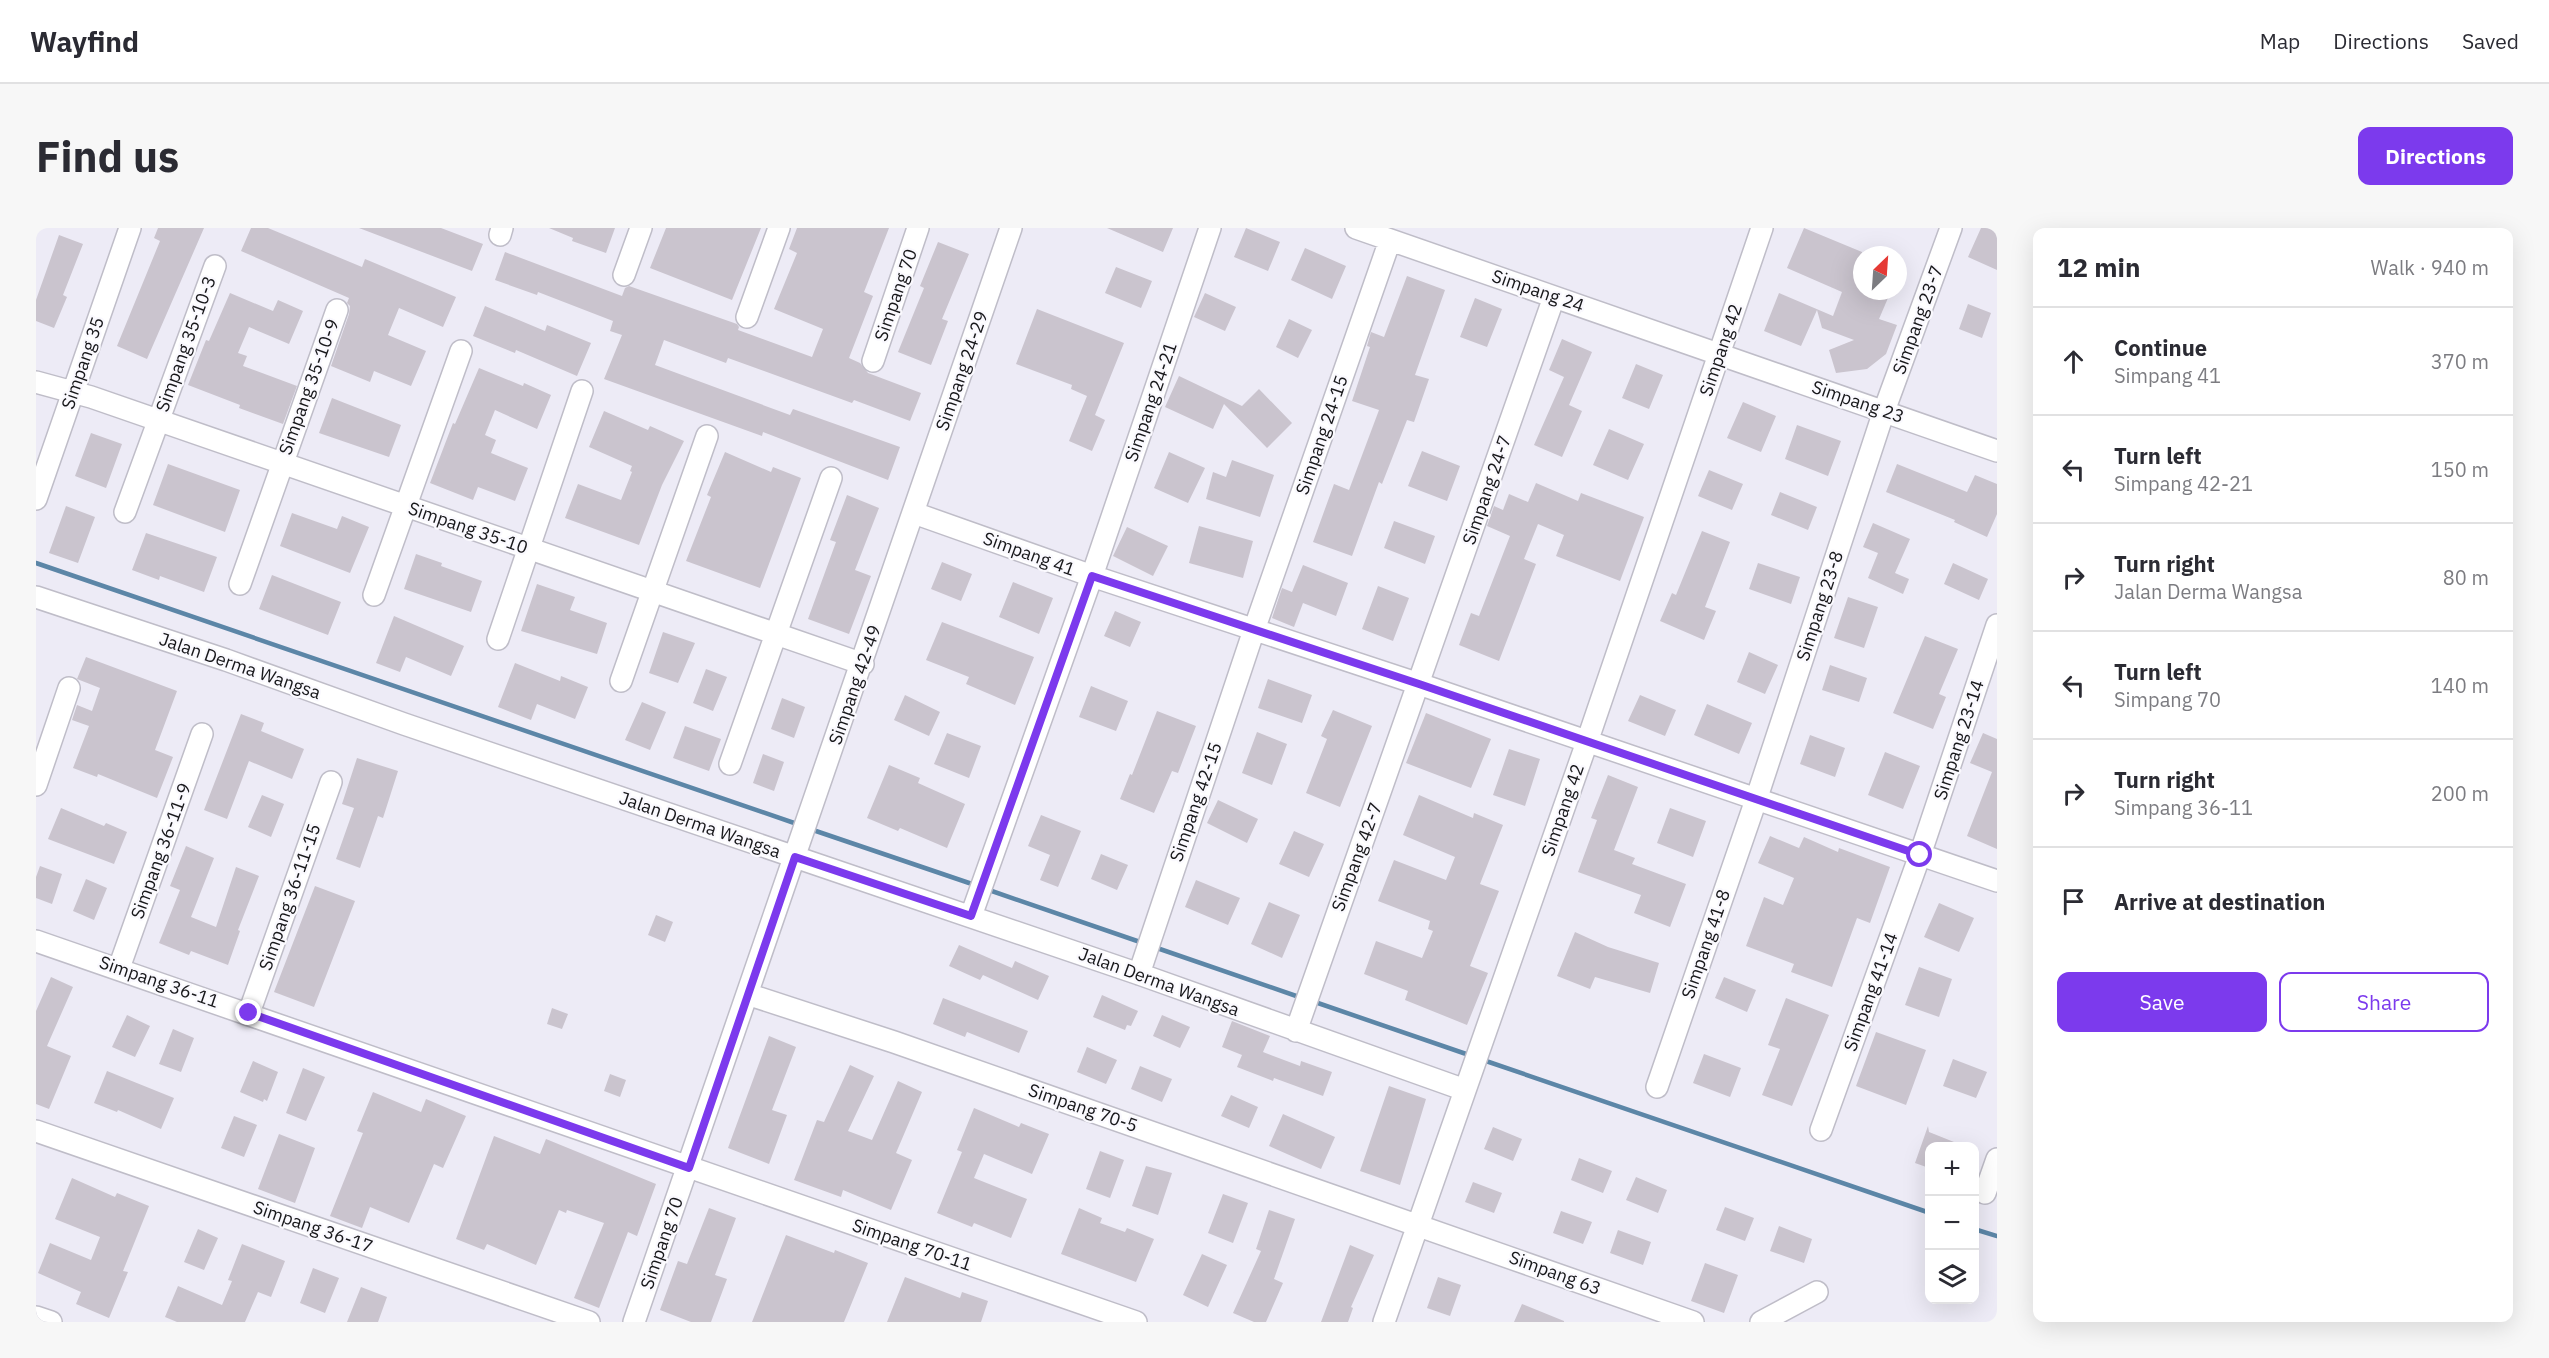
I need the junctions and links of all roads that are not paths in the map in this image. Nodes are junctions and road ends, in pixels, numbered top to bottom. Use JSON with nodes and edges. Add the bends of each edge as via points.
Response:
{"nodes":[{"id":1,"x":130,"y":228,"type":"edge"},
{"id":2,"x":641,"y":228,"type":"edge"},
{"id":3,"x":779,"y":228,"type":"edge"},
{"id":4,"x":918,"y":228,"type":"edge"},
{"id":5,"x":1210,"y":228,"type":"edge"},
{"id":6,"x":1356,"y":228,"type":"edge"},
{"id":7,"x":1762,"y":228,"type":"edge"},
{"id":8,"x":1952,"y":228,"type":"edge"},
{"id":9,"x":1006,"y":229,"type":"edge"},
{"id":10,"x":1390,"y":240,"type":"junction"},
{"id":11,"x":214,"y":267,"type":"dead end"},
{"id":12,"x":624,"y":275,"type":"dead end"},
{"id":13,"x":1554,"y":297,"type":"junction"},
{"id":14,"x":337,"y":310,"type":"dead end"},
{"id":15,"x":747,"y":317,"type":"dead end"},
{"id":16,"x":461,"y":351,"type":"dead end"},
{"id":17,"x":1719,"y":354,"type":"junction"},
{"id":18,"x":873,"y":361,"type":"dead end"},
{"id":19,"x":36,"y":382,"type":"edge"},
{"id":20,"x":582,"y":391,"type":"dead end"},
{"id":21,"x":73,"y":393,"type":"junction"},
{"id":22,"x":1884,"y":411,"type":"junction"},
{"id":23,"x":158,"y":421,"type":"junction"},
{"id":24,"x":706,"y":436,"type":"dead end"},
{"id":25,"x":1997,"y":451,"type":"edge"},
{"id":26,"x":282,"y":464,"type":"junction"},
{"id":27,"x":831,"y":478,"type":"dead end"},
{"id":28,"x":36,"y":499,"type":"edge"},
{"id":29,"x":405,"y":506,"type":"junction"},
{"id":30,"x":125,"y":512,"type":"dead end"},
{"id":31,"x":914,"y":513,"type":"junction"},
{"id":32,"x":528,"y":549,"type":"junction"},
{"id":33,"x":1092,"y":576,"type":"junction"},
{"id":34,"x":240,"y":584,"type":"dead end"},
{"id":35,"x":651,"y":591,"type":"junction"},
{"id":36,"x":374,"y":595,"type":"dead end"},
{"id":37,"x":36,"y":597,"type":"edge"},
{"id":38,"x":1997,"y":626,"type":"edge"},
{"id":39,"x":1254,"y":630,"type":"junction"},
{"id":40,"x":776,"y":634,"type":"junction"},
{"id":41,"x":498,"y":639,"type":"dead end"},
{"id":42,"x":862,"y":664,"type":"junction"},
{"id":43,"x":621,"y":681,"type":"dead end"},
{"id":44,"x":1419,"y":684,"type":"junction"},
{"id":45,"x":69,"y":688,"type":"dead end"},
{"id":46,"x":202,"y":734,"type":"dead end"},
{"id":47,"x":1587,"y":742,"type":"junction"},
{"id":48,"x":730,"y":764,"type":"dead end"},
{"id":49,"x":331,"y":782,"type":"dead end"},
{"id":50,"x":36,"y":785,"type":"edge"},
{"id":51,"x":1756,"y":800,"type":"junction"},
{"id":52,"x":798,"y":850,"type":"junction"},
{"id":53,"x":1920,"y":855,"type":"junction"},
{"id":54,"x":1997,"y":881,"type":"edge"},
{"id":55,"x":974,"y":908,"type":"junction"},
{"id":56,"x":36,"y":941,"type":"edge"},
{"id":57,"x":1142,"y":964,"type":"junction"},
{"id":58,"x":119,"y":968,"type":"junction"},
{"id":59,"x":747,"y":994,"type":"junction"},
{"id":60,"x":249,"y":1013,"type":"junction"},
{"id":61,"x":1296,"y":1031,"type":"junction"},
{"id":62,"x":1657,"y":1087,"type":"dead end"},
{"id":63,"x":1465,"y":1090,"type":"junction"},
{"id":64,"x":1821,"y":1130,"type":"dead end"},
{"id":65,"x":36,"y":1131,"type":"edge"},
{"id":66,"x":1997,"y":1159,"type":"edge"},
{"id":67,"x":689,"y":1168,"type":"junction"},
{"id":68,"x":1985,"y":1193,"type":"dead end"},
{"id":69,"x":1418,"y":1224,"type":"junction"},
{"id":70,"x":1817,"y":1292,"type":"dead end"},
{"id":71,"x":36,"y":1317,"type":"edge"},
{"id":72,"x":51,"y":1322,"type":"edge"},
{"id":73,"x":589,"y":1322,"type":"edge"},
{"id":74,"x":634,"y":1322,"type":"edge"},
{"id":75,"x":1136,"y":1322,"type":"edge"},
{"id":76,"x":1384,"y":1322,"type":"edge"},
{"id":77,"x":1693,"y":1322,"type":"edge"},
{"id":78,"x":1761,"y":1322,"type":"edge"}],
"edges":[{"from":1,"to":21,"type":"street","name":"Simpang 35"},
{"from":2,"to":12,"type":"street"},
{"from":3,"to":15,"type":"street"},
{"from":4,"to":18,"type":"street","name":"Simpang 70"},
{"from":5,"to":33,"type":"street","name":"Simpang 24-21"},
{"from":6,"to":10,"type":"street","name":"Simpang 24"},
{"from":7,"to":17,"type":"street","name":"Simpang 42"},
{"from":8,"to":22,"type":"street","name":"Simpang 23-7"},
{"from":9,"to":31,"type":"street","name":"Simpang 24-29"},
{"from":10,"to":13,"type":"street","name":"Simpang 24"},
{"from":10,"to":39,"type":"street","name":"Simpang 24-15"},
{"from":11,"to":23,"type":"street","name":"Simpang 35-10-3"},
{"from":13,"to":17,"type":"street","name":"Simpang 24"},
{"from":13,"to":44,"type":"street","name":"Simpang 24-7"},
{"from":14,"to":26,"type":"street","name":"Simpang 35-10-9"},
{"from":16,"to":29,"type":"street"},
{"from":17,"to":22,"type":"street","name":"Simpang 23"},
{"from":17,"to":47,"type":"street","name":"Simpang 42"},
{"from":19,"to":21,"type":"street","name":"Simpang 35-10"},
{"from":20,"to":32,"type":"street"},
{"from":21,"to":23,"type":"street","name":"Simpang 35-10"},
{"from":21,"to":28,"type":"street","name":"Simpang 35"},
{"from":22,"to":25,"type":"street","name":"Simpang 23"},
{"from":22,"to":51,"type":"street","name":"Simpang 23-8"},
{"from":23,"to":26,"type":"street","name":"Simpang 35-10"},
{"from":23,"to":30,"type":"street","name":"Simpang 35-10-3"},
{"from":24,"to":35,"type":"street"},
{"from":26,"to":29,"type":"street","name":"Simpang 35-10"},
{"from":26,"to":34,"type":"street","name":"Simpang 35-10-9"},
{"from":27,"to":40,"type":"street"},
{"from":29,"to":32,"type":"street","name":"Simpang 35-10"},
{"from":29,"to":36,"type":"street"},
{"from":31,"to":33,"type":"street","name":"Simpang 41"},
{"from":31,"to":42,"type":"street","name":"Simpang 42-49"},
{"from":32,"to":35,"type":"street","name":"Simpang 35-10"},
{"from":32,"to":41,"type":"street"},
{"from":33,"to":39,"type":"street","name":"Simpang 41"},
{"from":33,"to":55,"type":"street","name":"Simpang 24-21"},
{"from":35,"to":40,"type":"street","name":"Simpang 35-10"},
{"from":35,"to":43,"type":"street"},
{"from":37,"to":52,"type":"street","name":"Jalan Derma Wangsa","via":[[415,728]]},
{"from":38,"to":53,"type":"street","name":"Simpang 23-14"},
{"from":39,"to":44,"type":"street","name":"Simpang 41"},
{"from":39,"to":57,"type":"street","name":"Simpang 42-15"},
{"from":40,"to":42,"type":"street","name":"Simpang 35-10"},
{"from":40,"to":48,"type":"street"},
{"from":42,"to":52,"type":"street","name":"Simpang 42-49"},
{"from":44,"to":47,"type":"street","name":"Simpang 41"},
{"from":44,"to":61,"type":"street","name":"Simpang 42-7"},
{"from":45,"to":50,"type":"street"},
{"from":46,"to":58,"type":"street","name":"Simpang 36-11-9"},
{"from":47,"to":51,"type":"street","name":"Simpang 41"},
{"from":47,"to":63,"type":"street","name":"Simpang 42"},
{"from":49,"to":60,"type":"street","name":"Simpang 36-11-15"},
{"from":51,"to":53,"type":"street","name":"Simpang 41"},
{"from":51,"to":62,"type":"street","name":"Simpang 41-8"},
{"from":52,"to":55,"type":"street","name":"Jalan Derma Wangsa"},
{"from":52,"to":59,"type":"street","name":"Simpang 70"},
{"from":53,"to":54,"type":"street","name":"Simpang 41"},
{"from":53,"to":64,"type":"street","name":"Simpang 41-14"},
{"from":55,"to":57,"type":"street","name":"Jalan Derma Wangsa"},
{"from":56,"to":58,"type":"street","name":"Simpang 36-11"},
{"from":57,"to":61,"type":"street","name":"Jalan Derma Wangsa"},
{"from":58,"to":60,"type":"street","name":"Simpang 36-11"},
{"from":59,"to":67,"type":"street","name":"Simpang 70"},
{"from":59,"to":69,"type":"street","name":"Simpang 70-5"},
{"from":60,"to":67,"type":"street","name":"Simpang 36-11"},
{"from":61,"to":63,"type":"street","name":"Jalan Derma Wangsa"},
{"from":63,"to":69,"type":"street","name":"Simpang 42"},
{"from":65,"to":73,"type":"street","name":"Simpang 36-17"},
{"from":66,"to":68,"type":"street"},
{"from":67,"to":74,"type":"street","name":"Simpang 70"},
{"from":67,"to":75,"type":"street","name":"Simpang 70-11"},
{"from":69,"to":76,"type":"street","name":"Simpang 42"},
{"from":69,"to":77,"type":"street","name":"Simpang 63"},
{"from":70,"to":78,"type":"street"},
{"from":71,"to":72,"type":"street"}]}
